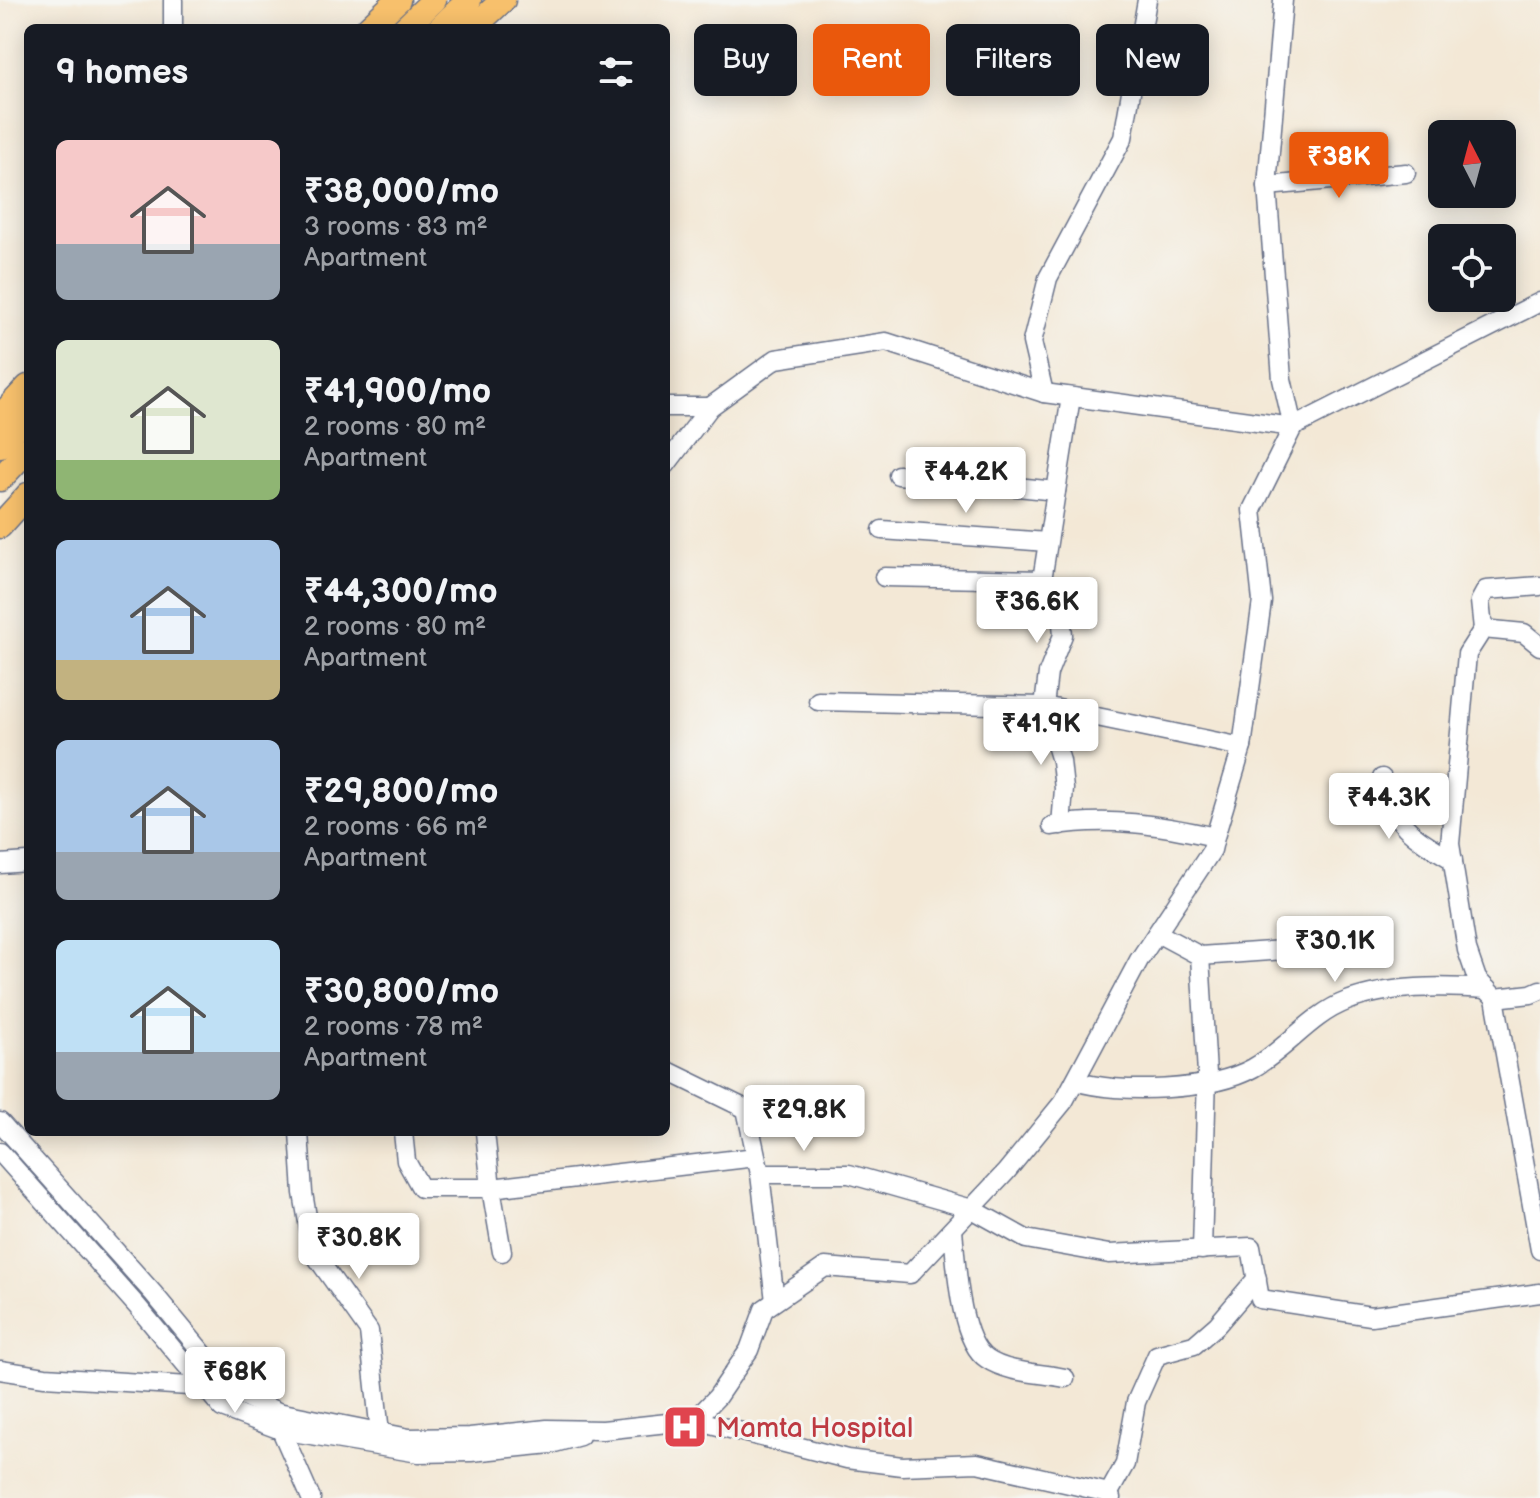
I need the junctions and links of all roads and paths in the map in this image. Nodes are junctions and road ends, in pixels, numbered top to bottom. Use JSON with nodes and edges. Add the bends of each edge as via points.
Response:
{"nodes":[{"id":1,"x":173,"y":0,"type":"edge"},
{"id":2,"x":398,"y":0,"type":"edge"},
{"id":3,"x":434,"y":0,"type":"edge"},
{"id":4,"x":469,"y":0,"type":"edge"},
{"id":5,"x":503,"y":0,"type":"edge"},
{"id":6,"x":1147,"y":0,"type":"edge"},
{"id":7,"x":1283,"y":0,"type":"edge"},
{"id":8,"x":173,"y":24,"type":"edge"},
{"id":9,"x":372,"y":24,"type":"edge"},
{"id":10,"x":409,"y":24,"type":"edge"},
{"id":11,"x":444,"y":24,"type":"edge"},
{"id":12,"x":477,"y":24,"type":"edge"},
{"id":13,"x":1406,"y":173,"type":"dead end"},
{"id":14,"x":1267,"y":186,"type":"junction"},
{"id":15,"x":1540,"y":302,"type":"edge"},
{"id":16,"x":24,"y":391,"type":"edge"},
{"id":17,"x":1044,"y":393,"type":"junction"},
{"id":18,"x":1071,"y":397,"type":"junction"},
{"id":19,"x":670,"y":407,"type":"edge"},
{"id":20,"x":710,"y":407,"type":"junction"},
{"id":21,"x":0,"y":417,"type":"edge"},
{"id":22,"x":24,"y":419,"type":"edge"},
{"id":23,"x":1293,"y":427,"type":"junction"},
{"id":24,"x":0,"y":445,"type":"edge"},
{"id":25,"x":24,"y":453,"type":"edge"},
{"id":26,"x":670,"y":460,"type":"edge"},
{"id":27,"x":898,"y":475,"type":"dead end"},
{"id":28,"x":0,"y":479,"type":"edge"},
{"id":29,"x":1056,"y":491,"type":"junction"},
{"id":30,"x":24,"y":499,"type":"edge"},
{"id":31,"x":0,"y":526,"type":"edge"},
{"id":32,"x":882,"y":530,"type":"dead end"},
{"id":33,"x":1047,"y":542,"type":"junction"},
{"id":34,"x":884,"y":577,"type":"dead end"},
{"id":35,"x":1042,"y":580,"type":"junction"},
{"id":36,"x":1540,"y":586,"type":"edge"},
{"id":37,"x":1483,"y":629,"type":"junction"},
{"id":38,"x":1540,"y":646,"type":"edge"},
{"id":39,"x":818,"y":701,"type":"dead end"},
{"id":40,"x":1044,"y":706,"type":"junction"},
{"id":41,"x":1242,"y":747,"type":"junction"},
{"id":42,"x":1382,"y":778,"type":"dead end"},
{"id":43,"x":1215,"y":837,"type":"junction"},
{"id":44,"x":1453,"y":860,"type":"junction"},
{"id":45,"x":24,"y":862,"type":"edge"},
{"id":46,"x":0,"y":864,"type":"edge"},
{"id":47,"x":1159,"y":934,"type":"junction"},
{"id":48,"x":1200,"y":956,"type":"junction"},
{"id":49,"x":1363,"y":957,"type":"dead end"},
{"id":50,"x":1540,"y":990,"type":"edge"},
{"id":51,"x":1491,"y":993,"type":"junction"},
{"id":52,"x":670,"y":1072,"type":"edge"},
{"id":53,"x":1075,"y":1081,"type":"junction"},
{"id":54,"x":1207,"y":1084,"type":"junction"},
{"id":55,"x":0,"y":1122,"type":"edge"},
{"id":56,"x":299,"y":1136,"type":"edge"},
{"id":57,"x":403,"y":1136,"type":"edge"},
{"id":58,"x":485,"y":1136,"type":"edge"},
{"id":59,"x":0,"y":1152,"type":"edge"},
{"id":60,"x":758,"y":1165,"type":"junction"},
{"id":61,"x":491,"y":1188,"type":"junction"},
{"id":62,"x":972,"y":1209,"type":"junction"},
{"id":63,"x":953,"y":1230,"type":"junction"},
{"id":64,"x":1202,"y":1250,"type":"junction"},
{"id":65,"x":1540,"y":1250,"type":"edge"},
{"id":66,"x":502,"y":1252,"type":"dead end"},
{"id":67,"x":1257,"y":1278,"type":"junction"},
{"id":68,"x":1540,"y":1293,"type":"edge"},
{"id":69,"x":775,"y":1301,"type":"junction"},
{"id":70,"x":0,"y":1370,"type":"edge"},
{"id":71,"x":1065,"y":1378,"type":"dead end"},
{"id":72,"x":205,"y":1387,"type":"junction"},
{"id":73,"x":695,"y":1420,"type":"junction"},
{"id":74,"x":281,"y":1430,"type":"junction"},
{"id":75,"x":603,"y":1430,"type":"junction"},
{"id":76,"x":380,"y":1433,"type":"junction"},
{"id":77,"x":1110,"y":1495,"type":"edge"},
{"id":78,"x":311,"y":1498,"type":"edge"}],
"edges":[{"from":1,"to":8,"type":"street"},
{"from":2,"to":9,"type":"main road"},
{"from":3,"to":10,"type":"main road"},
{"from":4,"to":11,"type":"main road"},
{"from":5,"to":12,"type":"main road"},
{"from":6,"to":17,"type":"street","via":[[1123,138],[1048,278],[1032,342]]},
{"from":7,"to":14,"type":"street"},
{"from":13,"to":14,"type":"street"},
{"from":14,"to":23,"type":"street","via":[[1282,379]]},
{"from":15,"to":23,"type":"street"},
{"from":16,"to":21,"type":"main road"},
{"from":17,"to":18,"type":"street"},
{"from":17,"to":20,"type":"street","via":[[886,342],[776,359]]},
{"from":18,"to":23,"type":"street"},
{"from":18,"to":29,"type":"street"},
{"from":19,"to":20,"type":"street"},
{"from":20,"to":26,"type":"street"},
{"from":22,"to":24,"type":"main road"},
{"from":23,"to":41,"type":"street","via":[[1252,510],[1262,601]]},
{"from":25,"to":28,"type":"main road"},
{"from":27,"to":29,"type":"street"},
{"from":29,"to":33,"type":"street"},
{"from":30,"to":31,"type":"main road"},
{"from":32,"to":33,"type":"street"},
{"from":33,"to":35,"type":"street"},
{"from":34,"to":35,"type":"street"},
{"from":35,"to":40,"type":"street","via":[[1061,612],[1063,635],[1048,673]]},
{"from":36,"to":37,"type":"street","via":[[1486,590],[1480,601]]},
{"from":37,"to":38,"type":"street","via":[[1524,633]]},
{"from":37,"to":44,"type":"street","via":[[1467,654],[1451,812]]},
{"from":39,"to":40,"type":"street"},
{"from":40,"to":41,"type":"street"},
{"from":40,"to":43,"type":"street","via":[[1064,789],[1055,826],[1084,820],[1152,823]]},
{"from":41,"to":43,"type":"street"},
{"from":42,"to":44,"type":"street","via":[[1391,811],[1404,827]]},
{"from":43,"to":47,"type":"street"},
{"from":44,"to":51,"type":"street","via":[[1467,950],[1477,979]]},
{"from":45,"to":46,"type":"street"},
{"from":47,"to":48,"type":"street"},
{"from":47,"to":53,"type":"street","via":[[1139,960]]},
{"from":48,"to":49,"type":"street","via":[[1326,947]]},
{"from":48,"to":54,"type":"street"},
{"from":50,"to":51,"type":"street"},
{"from":51,"to":54,"type":"street","via":[[1434,988],[1348,1000],[1305,1025],[1255,1067]]},
{"from":51,"to":65,"type":"street"},
{"from":52,"to":60,"type":"street","via":[[746,1109]]},
{"from":53,"to":54,"type":"street","via":[[1098,1089]]},
{"from":53,"to":62,"type":"street"},
{"from":54,"to":64,"type":"street"},
{"from":55,"to":76,"type":"street","via":[[235,1392],[278,1412]]},
{"from":56,"to":76,"type":"street","via":[[313,1252],[369,1331]]},
{"from":57,"to":61,"type":"street","via":[[406,1161],[421,1188]]},
{"from":58,"to":61,"type":"street"},
{"from":59,"to":72,"type":"street"},
{"from":60,"to":61,"type":"street"},
{"from":60,"to":62,"type":"street","via":[[849,1174]]},
{"from":60,"to":69,"type":"street"},
{"from":61,"to":66,"type":"street"},
{"from":62,"to":63,"type":"street"},
{"from":62,"to":64,"type":"street","via":[[1026,1239],[1095,1252]]},
{"from":63,"to":69,"type":"street","via":[[910,1274],[825,1267]]},
{"from":63,"to":71,"type":"street","via":[[964,1314],[986,1359]]},
{"from":64,"to":67,"type":"street","via":[[1251,1247]]},
{"from":67,"to":68,"type":"street","via":[[1260,1299],[1371,1316]]},
{"from":67,"to":77,"type":"street","via":[[1194,1345],[1157,1355],[1136,1402],[1125,1464]]},
{"from":69,"to":73,"type":"street","via":[[764,1309],[749,1350]]},
{"from":70,"to":72,"type":"street"},
{"from":72,"to":74,"type":"street","via":[[222,1408]]},
{"from":73,"to":75,"type":"street"},
{"from":73,"to":77,"type":"street","via":[[847,1459],[902,1466],[977,1463]]},
{"from":74,"to":75,"type":"street","via":[[419,1453],[551,1444]]},
{"from":74,"to":78,"type":"street"},
{"from":75,"to":76,"type":"street","via":[[424,1437]]}]}
